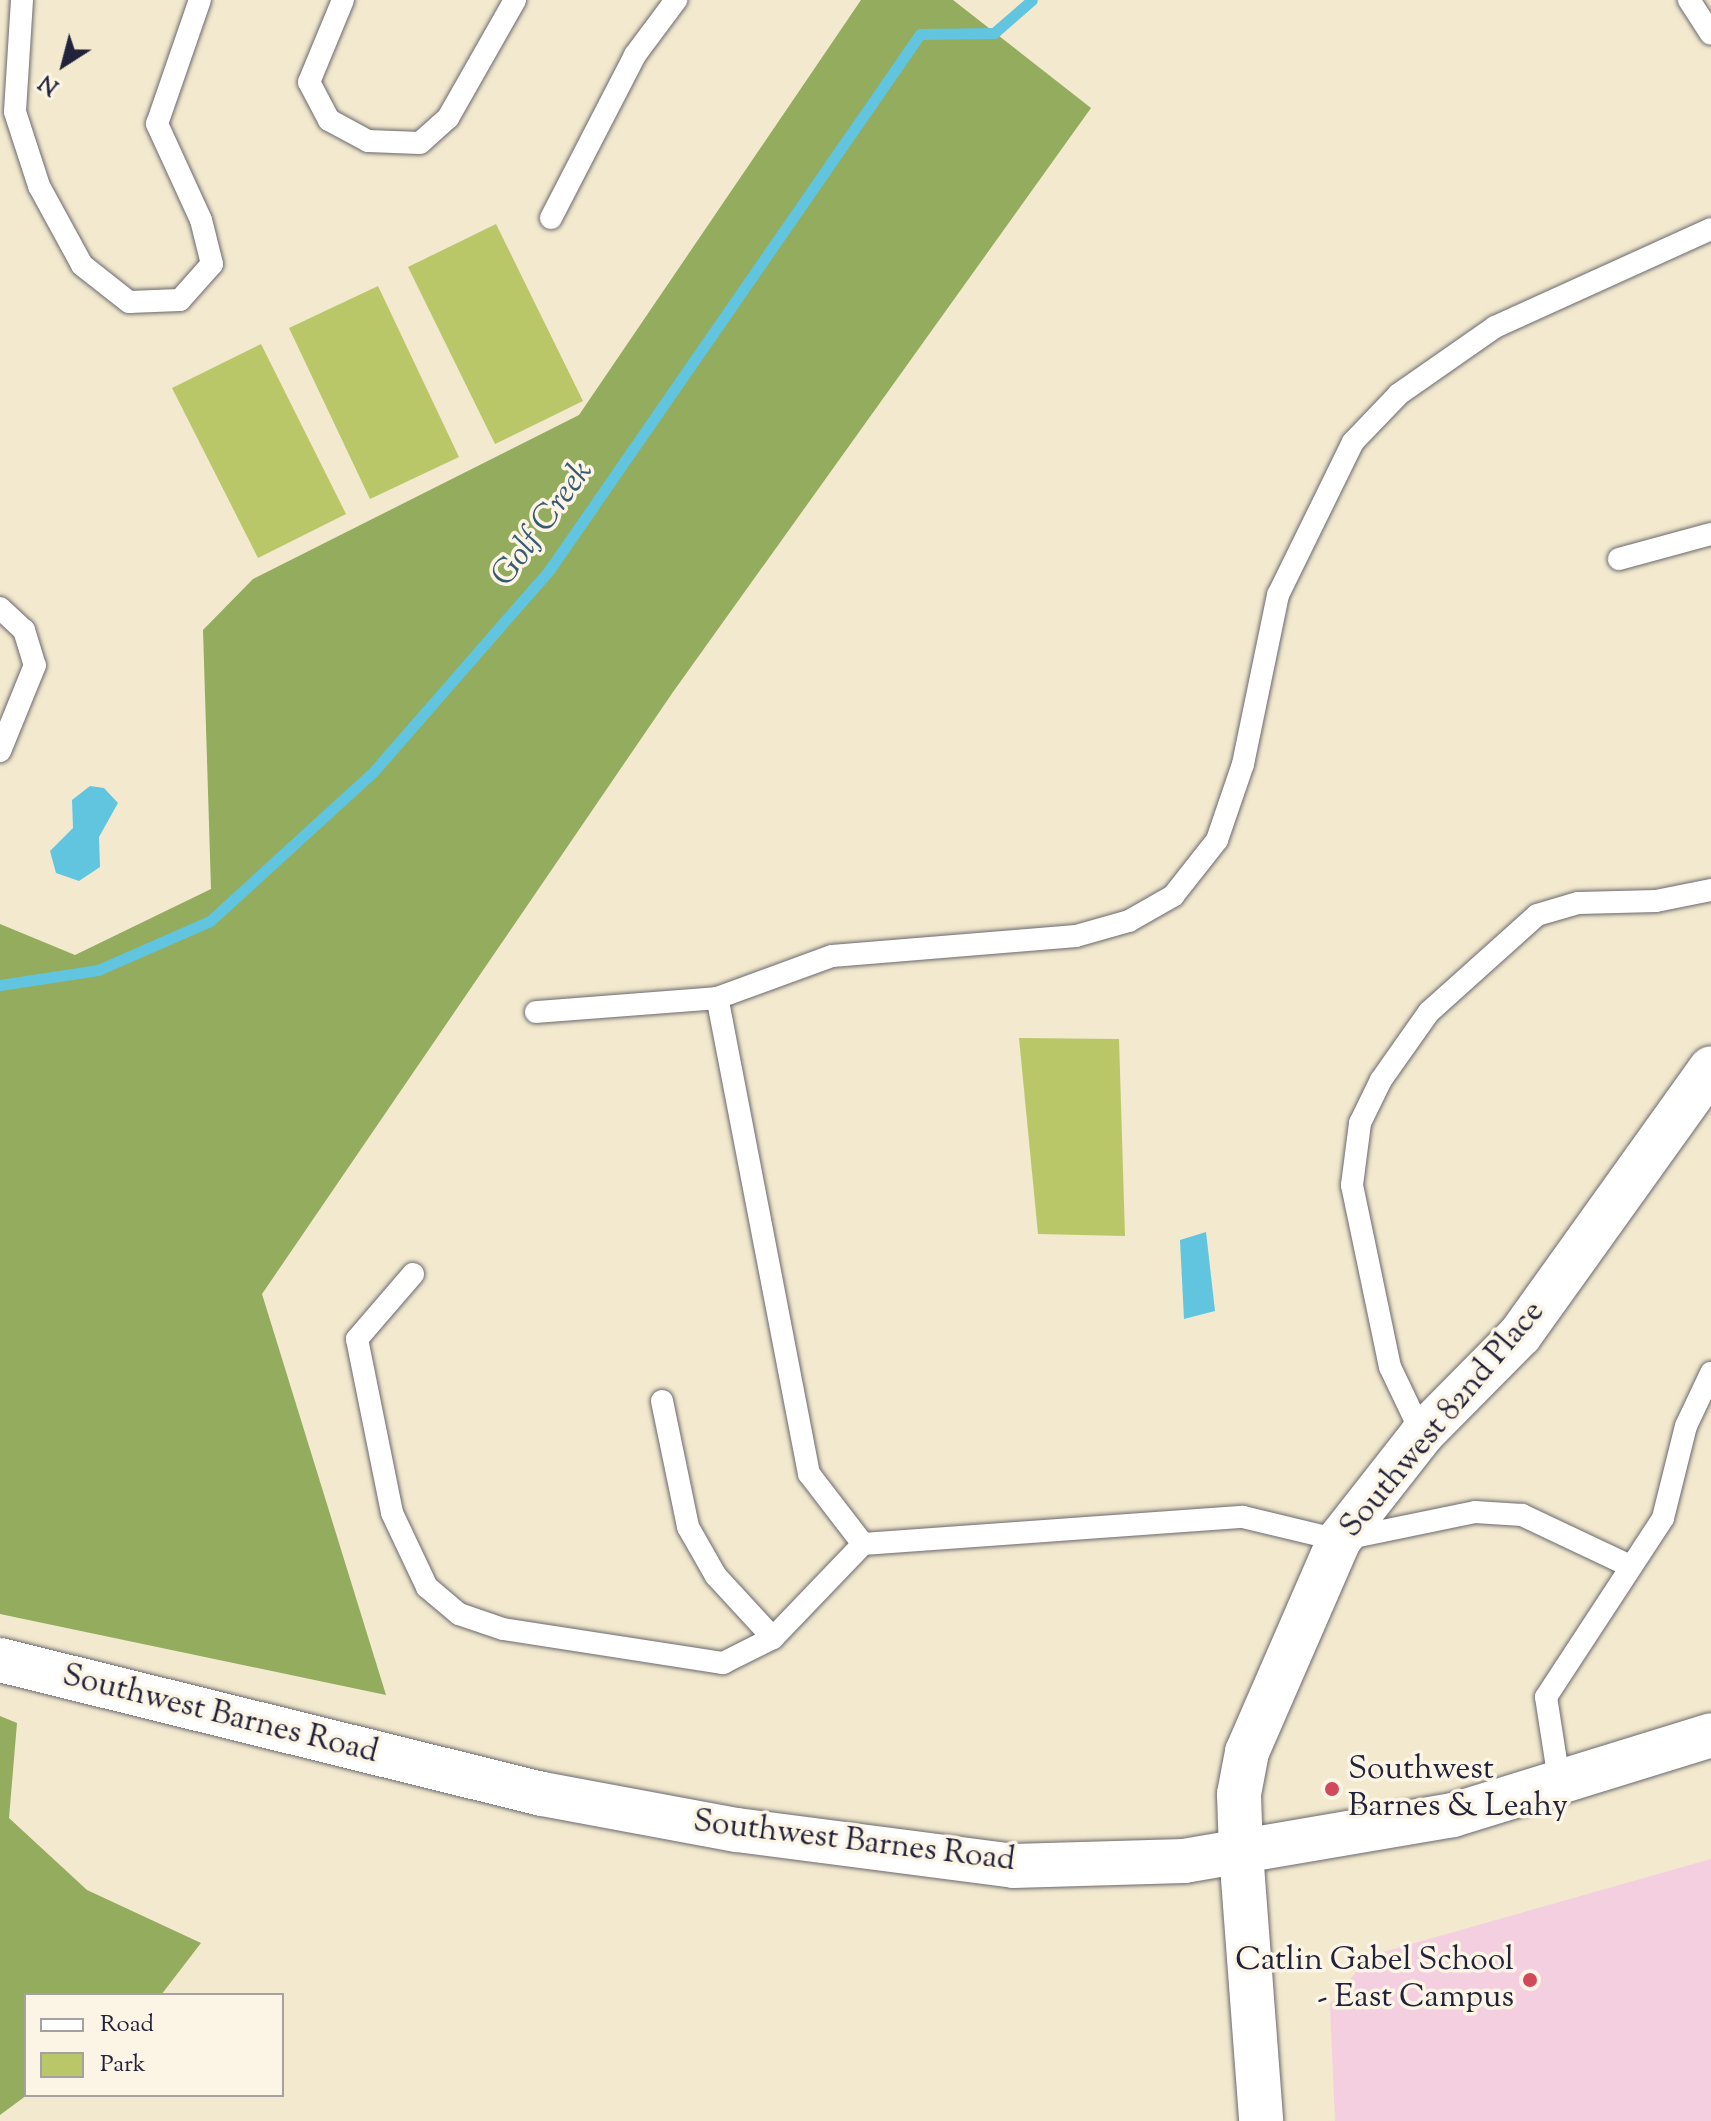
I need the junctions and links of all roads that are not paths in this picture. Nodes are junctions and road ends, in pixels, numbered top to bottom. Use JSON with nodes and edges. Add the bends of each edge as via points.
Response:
{"nodes":[{"id":1,"x":22,"y":0,"type":"edge"},
{"id":2,"x":200,"y":0,"type":"edge"},
{"id":3,"x":343,"y":0,"type":"edge"},
{"id":4,"x":515,"y":0,"type":"edge"},
{"id":5,"x":676,"y":0,"type":"edge"},
{"id":6,"x":1689,"y":0,"type":"edge"},
{"id":7,"x":1711,"y":34,"type":"edge"},
{"id":8,"x":551,"y":218,"type":"dead end"},
{"id":9,"x":1711,"y":229,"type":"edge"},
{"id":10,"x":1711,"y":534,"type":"edge"},
{"id":11,"x":1619,"y":559,"type":"dead end"},
{"id":12,"x":0,"y":608,"type":"edge"},
{"id":13,"x":0,"y":751,"type":"edge"},
{"id":14,"x":1711,"y":890,"type":"edge"},
{"id":15,"x":717,"y":998,"type":"junction"},
{"id":16,"x":536,"y":1012,"type":"dead end"},
{"id":17,"x":1711,"y":1068,"type":"edge"},
{"id":18,"x":413,"y":1274,"type":"dead end"},
{"id":19,"x":1711,"y":1373,"type":"edge"},
{"id":20,"x":662,"y":1401,"type":"dead end"},
{"id":21,"x":1422,"y":1434,"type":"junction"},
{"id":22,"x":1339,"y":1540,"type":"junction"},
{"id":23,"x":863,"y":1544,"type":"junction"},
{"id":24,"x":1630,"y":1566,"type":"junction"},
{"id":25,"x":773,"y":1638,"type":"junction"},
{"id":26,"x":0,"y":1660,"type":"edge"},
{"id":27,"x":1711,"y":1735,"type":"edge"},
{"id":28,"x":1559,"y":1780,"type":"junction"},
{"id":29,"x":1241,"y":1852,"type":"junction"},
{"id":30,"x":1261,"y":2121,"type":"edge"}],
"edges":[{"from":1,"to":2,"type":"lane","via":[[15,112],[39,186],[82,265],[129,302],[180,300],[212,264],[201,220],[157,124]]},
{"from":3,"to":4,"type":"lane","via":[[309,82],[329,120],[368,141],[420,143],[448,118]]},
{"from":5,"to":8,"type":"lane","via":[[635,55]]},
{"from":6,"to":7,"type":"lane"},
{"from":9,"to":15,"type":"lane","via":[[1495,327],[1399,394],[1353,442],[1278,595],[1243,764],[1217,840],[1173,896],[1129,921],[1076,936],[832,956]]},
{"from":10,"to":11,"type":"lane"},
{"from":12,"to":13,"type":"lane","via":[[24,630],[35,665]]},
{"from":14,"to":21,"type":"lane","via":[[1656,901],[1578,903],[1537,915],[1429,1012],[1381,1080],[1360,1123],[1352,1185],[1390,1367]]},
{"from":15,"to":16,"type":"lane"},
{"from":15,"to":23,"type":"lane","via":[[809,1474]]},
{"from":17,"to":21,"type":"main road","name":"Southwest 82nd Place","via":[[1520,1335]]},
{"from":18,"to":25,"type":"lane","via":[[357,1339],[392,1513],[427,1587],[459,1614],[503,1629],[723,1663]]},
{"from":19,"to":24,"type":"lane","via":[[1686,1426],[1663,1518]]},
{"from":20,"to":25,"type":"lane","via":[[688,1527],[716,1576]]},
{"from":21,"to":22,"type":"main road","name":"Southwest 82nd Place"},
{"from":22,"to":23,"type":"lane","via":[[1243,1517]]},
{"from":22,"to":24,"type":"lane","via":[[1475,1512],[1522,1515]]},
{"from":22,"to":29,"type":"main road","name":"Southwest 82nd Place","via":[[1247,1752],[1239,1794]]},
{"from":23,"to":25,"type":"lane"},
{"from":24,"to":28,"type":"lane","via":[[1546,1697]]},
{"from":26,"to":29,"type":"main road","name":"Southwest Barnes Road","via":[[453,1774],[737,1830],[1013,1866],[1184,1861]]},
{"from":27,"to":28,"type":"main road","name":"Southwest Barnes Road"},
{"from":28,"to":29,"type":"main road","name":"Southwest Barnes Road","via":[[1453,1815]]},
{"from":29,"to":30,"type":"main road","name":"Southwest 82nd Place"}]}
